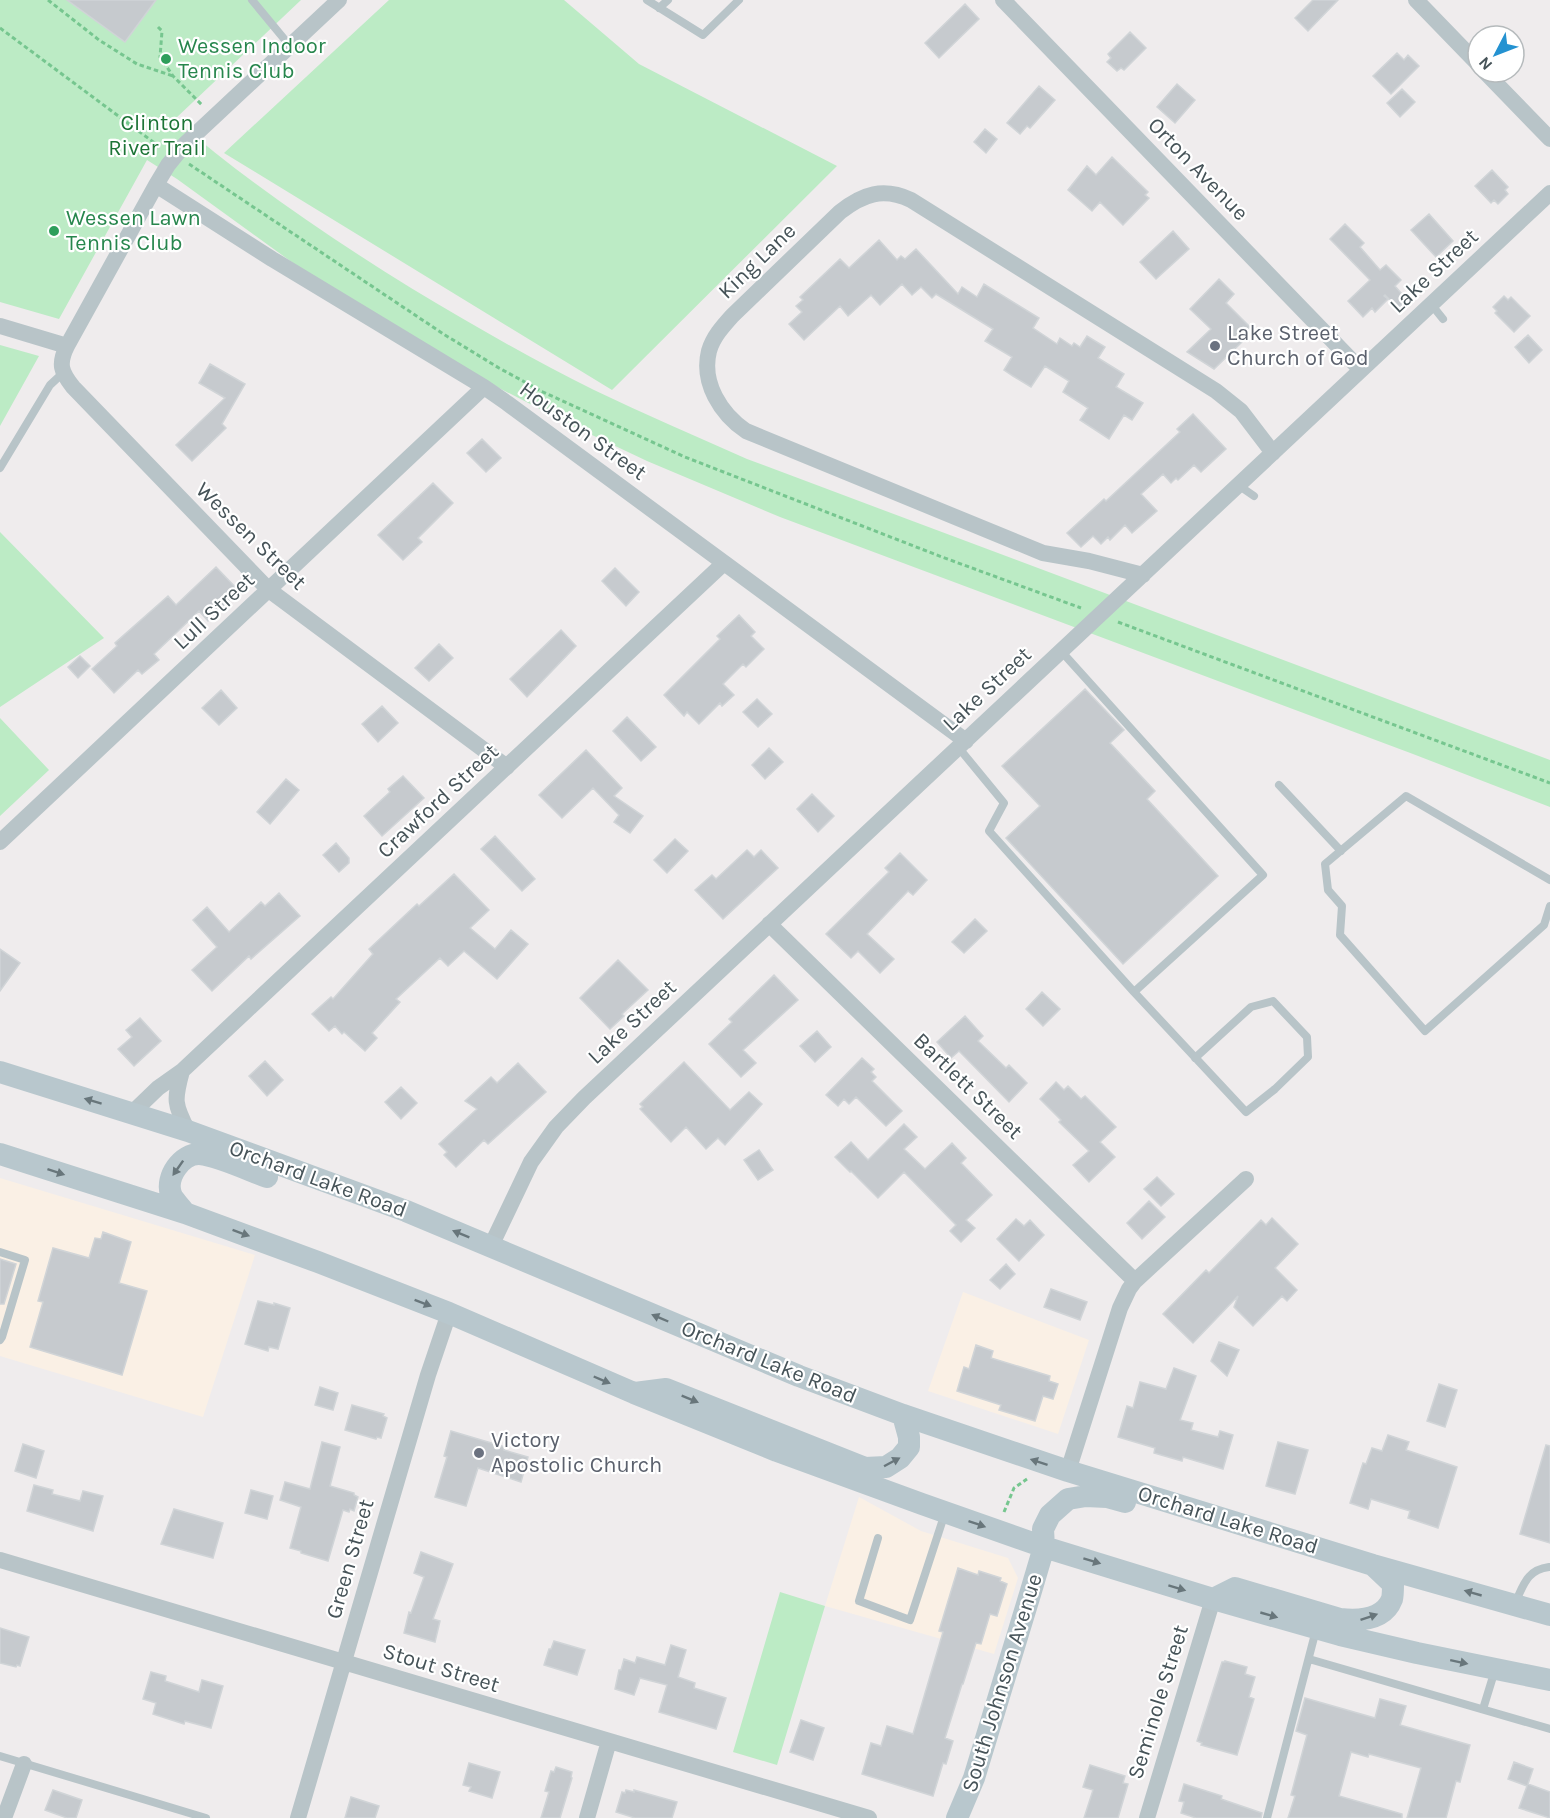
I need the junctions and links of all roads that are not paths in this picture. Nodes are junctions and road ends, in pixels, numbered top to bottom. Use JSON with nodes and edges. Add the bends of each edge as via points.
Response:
{"nodes":[{"id":1,"x":252,"y":0,"type":"edge"},
{"id":2,"x":339,"y":0,"type":"edge"},
{"id":3,"x":647,"y":0,"type":"edge"},
{"id":4,"x":668,"y":0,"type":"edge"},
{"id":5,"x":739,"y":0,"type":"edge"},
{"id":6,"x":1003,"y":0,"type":"edge"},
{"id":7,"x":1416,"y":0,"type":"edge"},
{"id":8,"x":659,"y":8,"type":"junction"},
{"id":9,"x":290,"y":46,"type":"junction"},
{"id":10,"x":1466,"y":52,"type":"edge"},
{"id":11,"x":1497,"y":84,"type":"edge"},
{"id":12,"x":1550,"y":139,"type":"edge"},
{"id":13,"x":156,"y":185,"type":"junction"},
{"id":14,"x":1550,"y":193,"type":"edge"},
{"id":15,"x":1431,"y":304,"type":"junction"},
{"id":16,"x":1443,"y":319,"type":"dead end"},
{"id":17,"x":0,"y":326,"type":"edge"},
{"id":18,"x":67,"y":345,"type":"junction"},
{"id":19,"x":1361,"y":370,"type":"junction"},
{"id":20,"x":63,"y":373,"type":"junction"},
{"id":21,"x":484,"y":387,"type":"junction"},
{"id":22,"x":1274,"y":453,"type":"junction"},
{"id":23,"x":0,"y":468,"type":"edge"},
{"id":24,"x":1238,"y":485,"type":"junction"},
{"id":25,"x":1254,"y":496,"type":"dead end"},
{"id":26,"x":724,"y":563,"type":"junction"},
{"id":27,"x":1143,"y":575,"type":"junction"},
{"id":28,"x":269,"y":590,"type":"junction"},
{"id":29,"x":1061,"y":651,"type":"junction"},
{"id":30,"x":962,"y":744,"type":"junction"},
{"id":31,"x":507,"y":767,"type":"junction"},
{"id":32,"x":1279,"y":784,"type":"dead end"},
{"id":33,"x":0,"y":842,"type":"edge"},
{"id":34,"x":1341,"y":850,"type":"junction"},
{"id":35,"x":1550,"y":880,"type":"edge"},
{"id":36,"x":1550,"y":906,"type":"edge"},
{"id":37,"x":770,"y":924,"type":"junction"},
{"id":38,"x":1134,"y":992,"type":"junction"},
{"id":39,"x":1196,"y":1058,"type":"junction"},
{"id":40,"x":182,"y":1071,"type":"junction"},
{"id":41,"x":0,"y":1072,"type":"edge"},
{"id":42,"x":132,"y":1113,"type":"junction"},
{"id":43,"x":188,"y":1131,"type":"junction"},
{"id":44,"x":0,"y":1154,"type":"edge"},
{"id":45,"x":1246,"y":1179,"type":"dead end"},
{"id":46,"x":406,"y":1211,"type":"junction"},
{"id":47,"x":185,"y":1213,"type":"junction"},
{"id":48,"x":491,"y":1246,"type":"junction"},
{"id":49,"x":0,"y":1252,"type":"edge"},
{"id":50,"x":1136,"y":1281,"type":"junction"},
{"id":51,"x":449,"y":1313,"type":"junction"},
{"id":52,"x":0,"y":1340,"type":"edge"},
{"id":53,"x":634,"y":1393,"type":"junction"},
{"id":54,"x":903,"y":1415,"type":"junction"},
{"id":55,"x":1068,"y":1471,"type":"junction"},
{"id":56,"x":945,"y":1513,"type":"junction"},
{"id":57,"x":878,"y":1538,"type":"dead end"},
{"id":58,"x":1044,"y":1547,"type":"junction"},
{"id":59,"x":1315,"y":1548,"type":"junction"},
{"id":60,"x":0,"y":1560,"type":"edge"},
{"id":61,"x":1373,"y":1565,"type":"junction"},
{"id":62,"x":1550,"y":1567,"type":"edge"},
{"id":63,"x":1213,"y":1599,"type":"junction"},
{"id":64,"x":1514,"y":1605,"type":"junction"},
{"id":65,"x":1550,"y":1615,"type":"edge"},
{"id":66,"x":1317,"y":1628,"type":"junction"},
{"id":67,"x":1309,"y":1659,"type":"junction"},
{"id":68,"x":343,"y":1662,"type":"junction"},
{"id":69,"x":1495,"y":1669,"type":"junction"},
{"id":70,"x":1550,"y":1680,"type":"edge"},
{"id":71,"x":1483,"y":1709,"type":"junction"},
{"id":72,"x":1550,"y":1729,"type":"edge"},
{"id":73,"x":609,"y":1741,"type":"junction"},
{"id":74,"x":0,"y":1756,"type":"edge"},
{"id":75,"x":24,"y":1764,"type":"junction"},
{"id":76,"x":4,"y":1818,"type":"edge"},
{"id":77,"x":206,"y":1818,"type":"edge"},
{"id":78,"x":298,"y":1818,"type":"edge"},
{"id":79,"x":586,"y":1818,"type":"edge"},
{"id":80,"x":869,"y":1818,"type":"edge"},
{"id":81,"x":957,"y":1818,"type":"edge"},
{"id":82,"x":1147,"y":1818,"type":"edge"},
{"id":83,"x":1267,"y":1818,"type":"edge"}],
"edges":[{"from":1,"to":9,"type":"lane"},
{"from":2,"to":9,"type":"street"},
{"from":3,"to":8,"type":"lane"},
{"from":4,"to":8,"type":"lane"},
{"from":5,"to":8,"type":"lane","via":[[704,35]]},
{"from":6,"to":19,"type":"street","name":"Orton Avenue"},
{"from":7,"to":10,"type":"street"},
{"from":9,"to":13,"type":"street","via":[[175,155]]},
{"from":11,"to":12,"type":"street"},
{"from":13,"to":18,"type":"street"},
{"from":13,"to":21,"type":"street","name":"Houston Street"},
{"from":14,"to":15,"type":"street","name":"Lake Street"},
{"from":15,"to":16,"type":"lane"},
{"from":15,"to":19,"type":"street","name":"Lake Street"},
{"from":17,"to":18,"type":"street"},
{"from":18,"to":20,"type":"street"},
{"from":19,"to":22,"type":"street","name":"Lake Street"},
{"from":20,"to":23,"type":"lane","via":[[51,385]]},
{"from":20,"to":28,"type":"street","name":"Wessen Street"},
{"from":21,"to":26,"type":"street","name":"Houston Street"},
{"from":21,"to":28,"type":"street","name":"Lull Street"},
{"from":22,"to":24,"type":"street","name":"Lake Street"},
{"from":22,"to":27,"type":"street","name":"King Lane","via":[[1241,411],[1216,391],[893,193],[867,196],[840,212],[732,315],[711,344],[707,364],[715,396],[725,414],[746,431],[1043,553]]},
{"from":24,"to":25,"type":"lane"},
{"from":24,"to":27,"type":"street","name":"Lake Street"},
{"from":26,"to":30,"type":"street","name":"Houston Street"},
{"from":26,"to":31,"type":"street","name":"Crawford Street"},
{"from":27,"to":29,"type":"street","name":"Lake Street"},
{"from":28,"to":31,"type":"street","name":"Wessen Street"},
{"from":28,"to":33,"type":"street","name":"Lull Street"},
{"from":29,"to":30,"type":"street","name":"Lake Street"},
{"from":29,"to":38,"type":"lane","via":[[1263,875]]},
{"from":30,"to":37,"type":"street","name":"Lake Street"},
{"from":30,"to":38,"type":"lane","via":[[1004,803],[989,831]]},
{"from":31,"to":40,"type":"street","name":"Crawford Street"},
{"from":32,"to":34,"type":"lane"},
{"from":34,"to":35,"type":"lane","via":[[1406,796]]},
{"from":34,"to":36,"type":"lane","via":[[1325,864],[1328,890],[1342,906],[1340,935],[1425,1031],[1544,925]]},
{"from":37,"to":48,"type":"street","name":"Lake Street","via":[[556,1126],[531,1162]]},
{"from":37,"to":50,"type":"street","name":"Bartlett Street"},
{"from":38,"to":39,"type":"lane"},
{"from":39,"to":39,"type":"lane","via":[[1246,1112],[1308,1057],[1307,1037],[1273,1001],[1251,1007]]},
{"from":40,"to":42,"type":"street","name":"Crawford Street"},
{"from":40,"to":43,"type":"street","via":[[176,1105]]},
{"from":42,"to":41,"type":"main road","name":"Orchard Lake Road","one_way":true},
{"from":42,"to":43,"type":"main road","name":"Orchard Lake Road"},
{"from":43,"to":46,"type":"main road","name":"Orchard Lake Road"},
{"from":44,"to":47,"type":"main road","one_way":true},
{"from":45,"to":50,"type":"street"},
{"from":46,"to":47,"type":"main road","one_way":true,"via":[[385,1220],[198,1154],[182,1161],[170,1184],[171,1194]]},
{"from":48,"to":46,"type":"main road","name":"Orchard Lake Road","one_way":true},
{"from":47,"to":51,"type":"main road","one_way":true},
{"from":54,"to":48,"type":"main road","name":"Orchard Lake Road","one_way":true,"via":[[799,1376]]},
{"from":49,"to":52,"type":"lane","via":[[26,1260]]},
{"from":50,"to":55,"type":"street","via":[[1120,1308]]},
{"from":51,"to":53,"type":"main road","one_way":true},
{"from":51,"to":68,"type":"street","name":"Green Street"},
{"from":53,"to":54,"type":"main road","one_way":true,"via":[[666,1389],[865,1468],[885,1467],[909,1447]]},
{"from":53,"to":56,"type":"main road"},
{"from":55,"to":54,"type":"main road","name":"Orchard Lake Road","one_way":true},
{"from":55,"to":59,"type":"main road","name":"Orchard Lake Road"},
{"from":56,"to":57,"type":"lane","via":[[910,1620],[859,1601]]},
{"from":56,"to":58,"type":"main road","one_way":true},
{"from":58,"to":59,"type":"main road","name":"South Johnson Avenue","via":[[1043,1529],[1050,1515],[1068,1499],[1086,1496],[1107,1497],[1291,1552]]},
{"from":58,"to":63,"type":"main road","one_way":true},
{"from":58,"to":81,"type":"main road","name":"South Johnson Avenue","via":[[974,1778]]},
{"from":59,"to":61,"type":"main road","name":"Orchard Lake Road"},
{"from":60,"to":68,"type":"street","name":"Stout Street"},
{"from":63,"to":61,"type":"main road","one_way":true,"via":[[1235,1588],[1357,1621],[1385,1610],[1392,1598],[1393,1584]]},
{"from":64,"to":61,"type":"main road","name":"Orchard Lake Road","one_way":true},
{"from":62,"to":64,"type":"lane","via":[[1537,1569],[1526,1580]]},
{"from":63,"to":66,"type":"main road","one_way":true},
{"from":63,"to":82,"type":"street","name":"Seminole Street"},
{"from":64,"to":65,"type":"main road","name":"Orchard Lake Road"},
{"from":66,"to":67,"type":"lane"},
{"from":66,"to":69,"type":"main road","one_way":true},
{"from":67,"to":71,"type":"lane"},
{"from":67,"to":83,"type":"lane"},
{"from":68,"to":73,"type":"street","name":"Stout Street"},
{"from":68,"to":78,"type":"street","name":"Green Street"},
{"from":69,"to":70,"type":"main road"},
{"from":69,"to":71,"type":"lane"},
{"from":71,"to":72,"type":"lane"},
{"from":73,"to":79,"type":"street"},
{"from":73,"to":80,"type":"street","name":"Stout Street"},
{"from":74,"to":75,"type":"lane"},
{"from":75,"to":76,"type":"street"},
{"from":75,"to":77,"type":"lane"}]}
